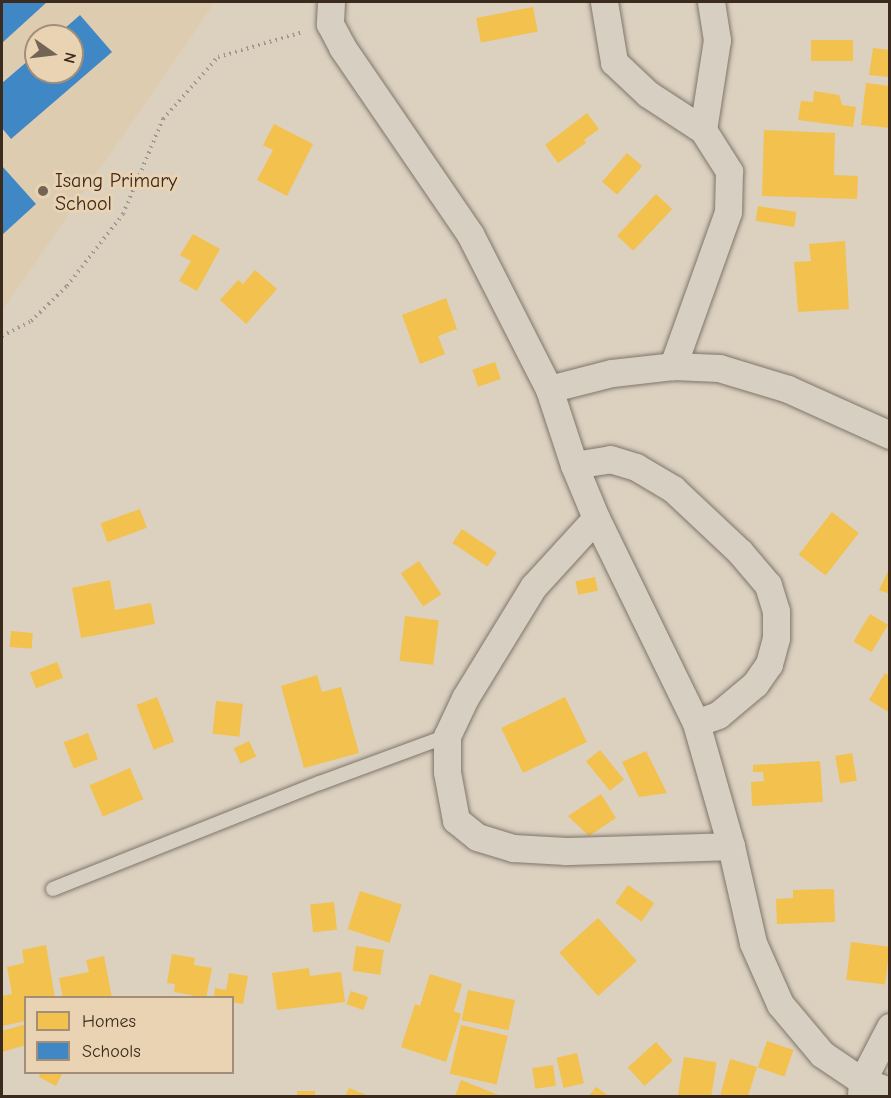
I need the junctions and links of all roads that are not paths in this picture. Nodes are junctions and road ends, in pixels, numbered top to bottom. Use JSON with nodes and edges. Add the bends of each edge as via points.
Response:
{"nodes":[{"id":1,"x":604,"y":2,"type":"edge"},
{"id":2,"x":711,"y":2,"type":"edge"},
{"id":3,"x":330,"y":13,"type":"edge"},
{"id":4,"x":703,"y":130,"type":"junction"},
{"id":5,"x":673,"y":366,"type":"junction"},
{"id":6,"x":549,"y":389,"type":"junction"},
{"id":7,"x":890,"y":435,"type":"edge"},
{"id":8,"x":574,"y":465,"type":"junction"},
{"id":9,"x":596,"y":518,"type":"junction"},
{"id":10,"x":696,"y":723,"type":"junction"},
{"id":11,"x":447,"y":736,"type":"junction"},
{"id":12,"x":732,"y":846,"type":"junction"},
{"id":13,"x":54,"y":889,"type":"dead end"},
{"id":14,"x":890,"y":1027,"type":"edge"},
{"id":15,"x":861,"y":1089,"type":"edge"},
{"id":16,"x":890,"y":1091,"type":"edge"}],
"edges":[{"from":1,"to":4,"type":"street","via":[[614,62],[648,94]]},
{"from":2,"to":4,"type":"street","via":[[717,40]]},
{"from":3,"to":6,"type":"street","via":[[382,107],[470,234]]},
{"from":4,"to":5,"type":"street","via":[[729,171],[728,212]]},
{"from":5,"to":6,"type":"street","via":[[612,374]]},
{"from":5,"to":7,"type":"street","via":[[719,368],[788,389]]},
{"from":6,"to":8,"type":"street"},
{"from":8,"to":9,"type":"street"},
{"from":8,"to":10,"type":"street","via":[[610,459],[636,467],[673,489],[740,552],[768,585],[776,611],[776,638],[769,664],[755,684],[718,715]]},
{"from":9,"to":10,"type":"street"},
{"from":9,"to":11,"type":"street","via":[[533,587],[465,698]]},
{"from":10,"to":12,"type":"street"},
{"from":11,"to":12,"type":"street","via":[[447,772],[456,820],[477,837],[513,848],[566,851]]},
{"from":11,"to":13,"type":"lane"},
{"from":12,"to":15,"type":"street","via":[[753,943],[780,1004],[822,1054]]},
{"from":14,"to":15,"type":"street"},
{"from":15,"to":16,"type":"street"}]}
